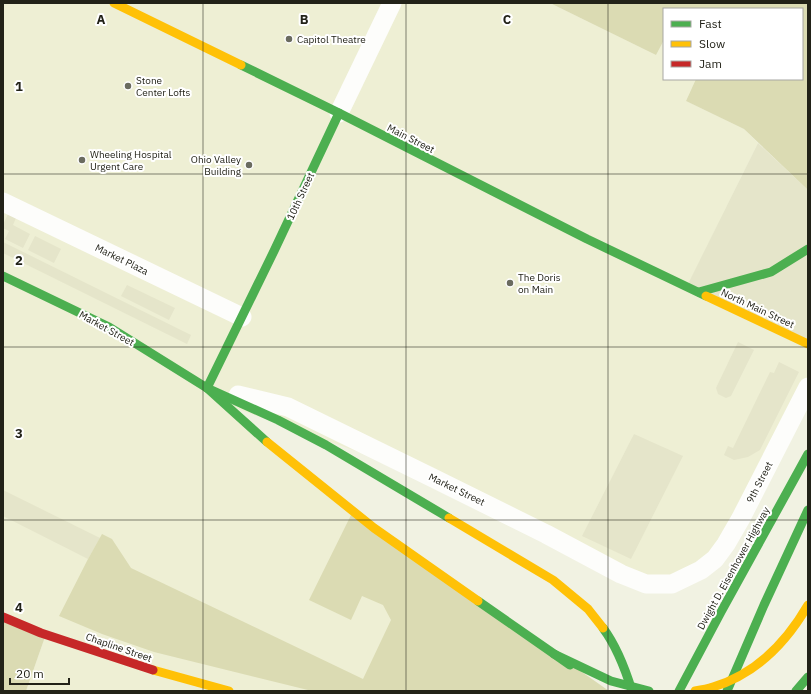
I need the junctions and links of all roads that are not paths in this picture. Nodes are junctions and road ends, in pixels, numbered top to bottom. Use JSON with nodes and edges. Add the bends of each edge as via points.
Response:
{"nodes":[{"id":1,"x":114,"y":3,"type":"edge"},
{"id":2,"x":392,"y":3,"type":"edge"},
{"id":3,"x":339,"y":113,"type":"junction"},
{"id":4,"x":3,"y":202,"type":"edge"},
{"id":5,"x":808,"y":249,"type":"edge"},
{"id":6,"x":3,"y":276,"type":"edge"},
{"id":7,"x":699,"y":292,"type":"junction"},
{"id":8,"x":242,"y":317,"type":"junction"},
{"id":9,"x":808,"y":344,"type":"edge"},
{"id":10,"x":808,"y":387,"type":"edge"},
{"id":11,"x":207,"y":388,"type":"junction"},
{"id":12,"x":808,"y":456,"type":"edge"},
{"id":13,"x":808,"y":510,"type":"edge"},
{"id":14,"x":701,"y":570,"type":"joint"},
{"id":15,"x":808,"y":605,"type":"edge"},
{"id":16,"x":3,"y":618,"type":"edge"},
{"id":17,"x":554,"y":654,"type":"junction"},
{"id":18,"x":808,"y":677,"type":"edge"},
{"id":19,"x":603,"y":687,"type":"dead end"},
{"id":20,"x":229,"y":691,"type":"edge"},
{"id":21,"x":632,"y":691,"type":"edge"},
{"id":22,"x":649,"y":691,"type":"edge"},
{"id":23,"x":679,"y":691,"type":"edge"},
{"id":24,"x":695,"y":691,"type":"edge"},
{"id":25,"x":727,"y":691,"type":"edge"},
{"id":26,"x":796,"y":691,"type":"edge"}],
"edges":[{"from":1,"to":3,"type":"main road","name":"Main Street"},
{"from":2,"to":3,"type":"street","name":"10th Street"},
{"from":3,"to":7,"type":"main road","name":"Main Street","via":[[587,239]]},
{"from":3,"to":8,"type":"main road","name":"10th Street"},
{"from":4,"to":8,"type":"street","name":"Market Plaza"},
{"from":5,"to":7,"type":"main road","via":[[771,272]]},
{"from":6,"to":11,"type":"main road","name":"Market Street","via":[[109,327]]},
{"from":7,"to":9,"type":"main road","name":"North Main Street"},
{"from":8,"to":11,"type":"main road","name":"10th Street"},
{"from":10,"to":14,"type":"street","name":"9th Street","via":[[726,544],[715,559]]},
{"from":11,"to":14,"type":"street","name":"Market Street","via":[[288,407],[539,530],[621,574],[646,584],[672,584]]},
{"from":11,"to":17,"type":"main road","name":"Market Street","via":[[271,446],[374,528]]},
{"from":11,"to":21,"type":"main road","via":[[326,445],[553,580],[588,609],[605,631],[620,656]]},
{"from":12,"to":23,"type":"main road","name":"Dwight D. Eisenhower Highway"},
{"from":13,"to":25,"type":"main road"},
{"from":15,"to":24,"type":"main road","via":[[794,629],[763,660],[722,685]]},
{"from":16,"to":20,"type":"main road","name":"Chapline Street","via":[[156,671]]},
{"from":17,"to":19,"type":"main road","name":"Market Street"},
{"from":17,"to":22,"type":"main road","via":[[611,681]]},
{"from":18,"to":26,"type":"main road"}]}
